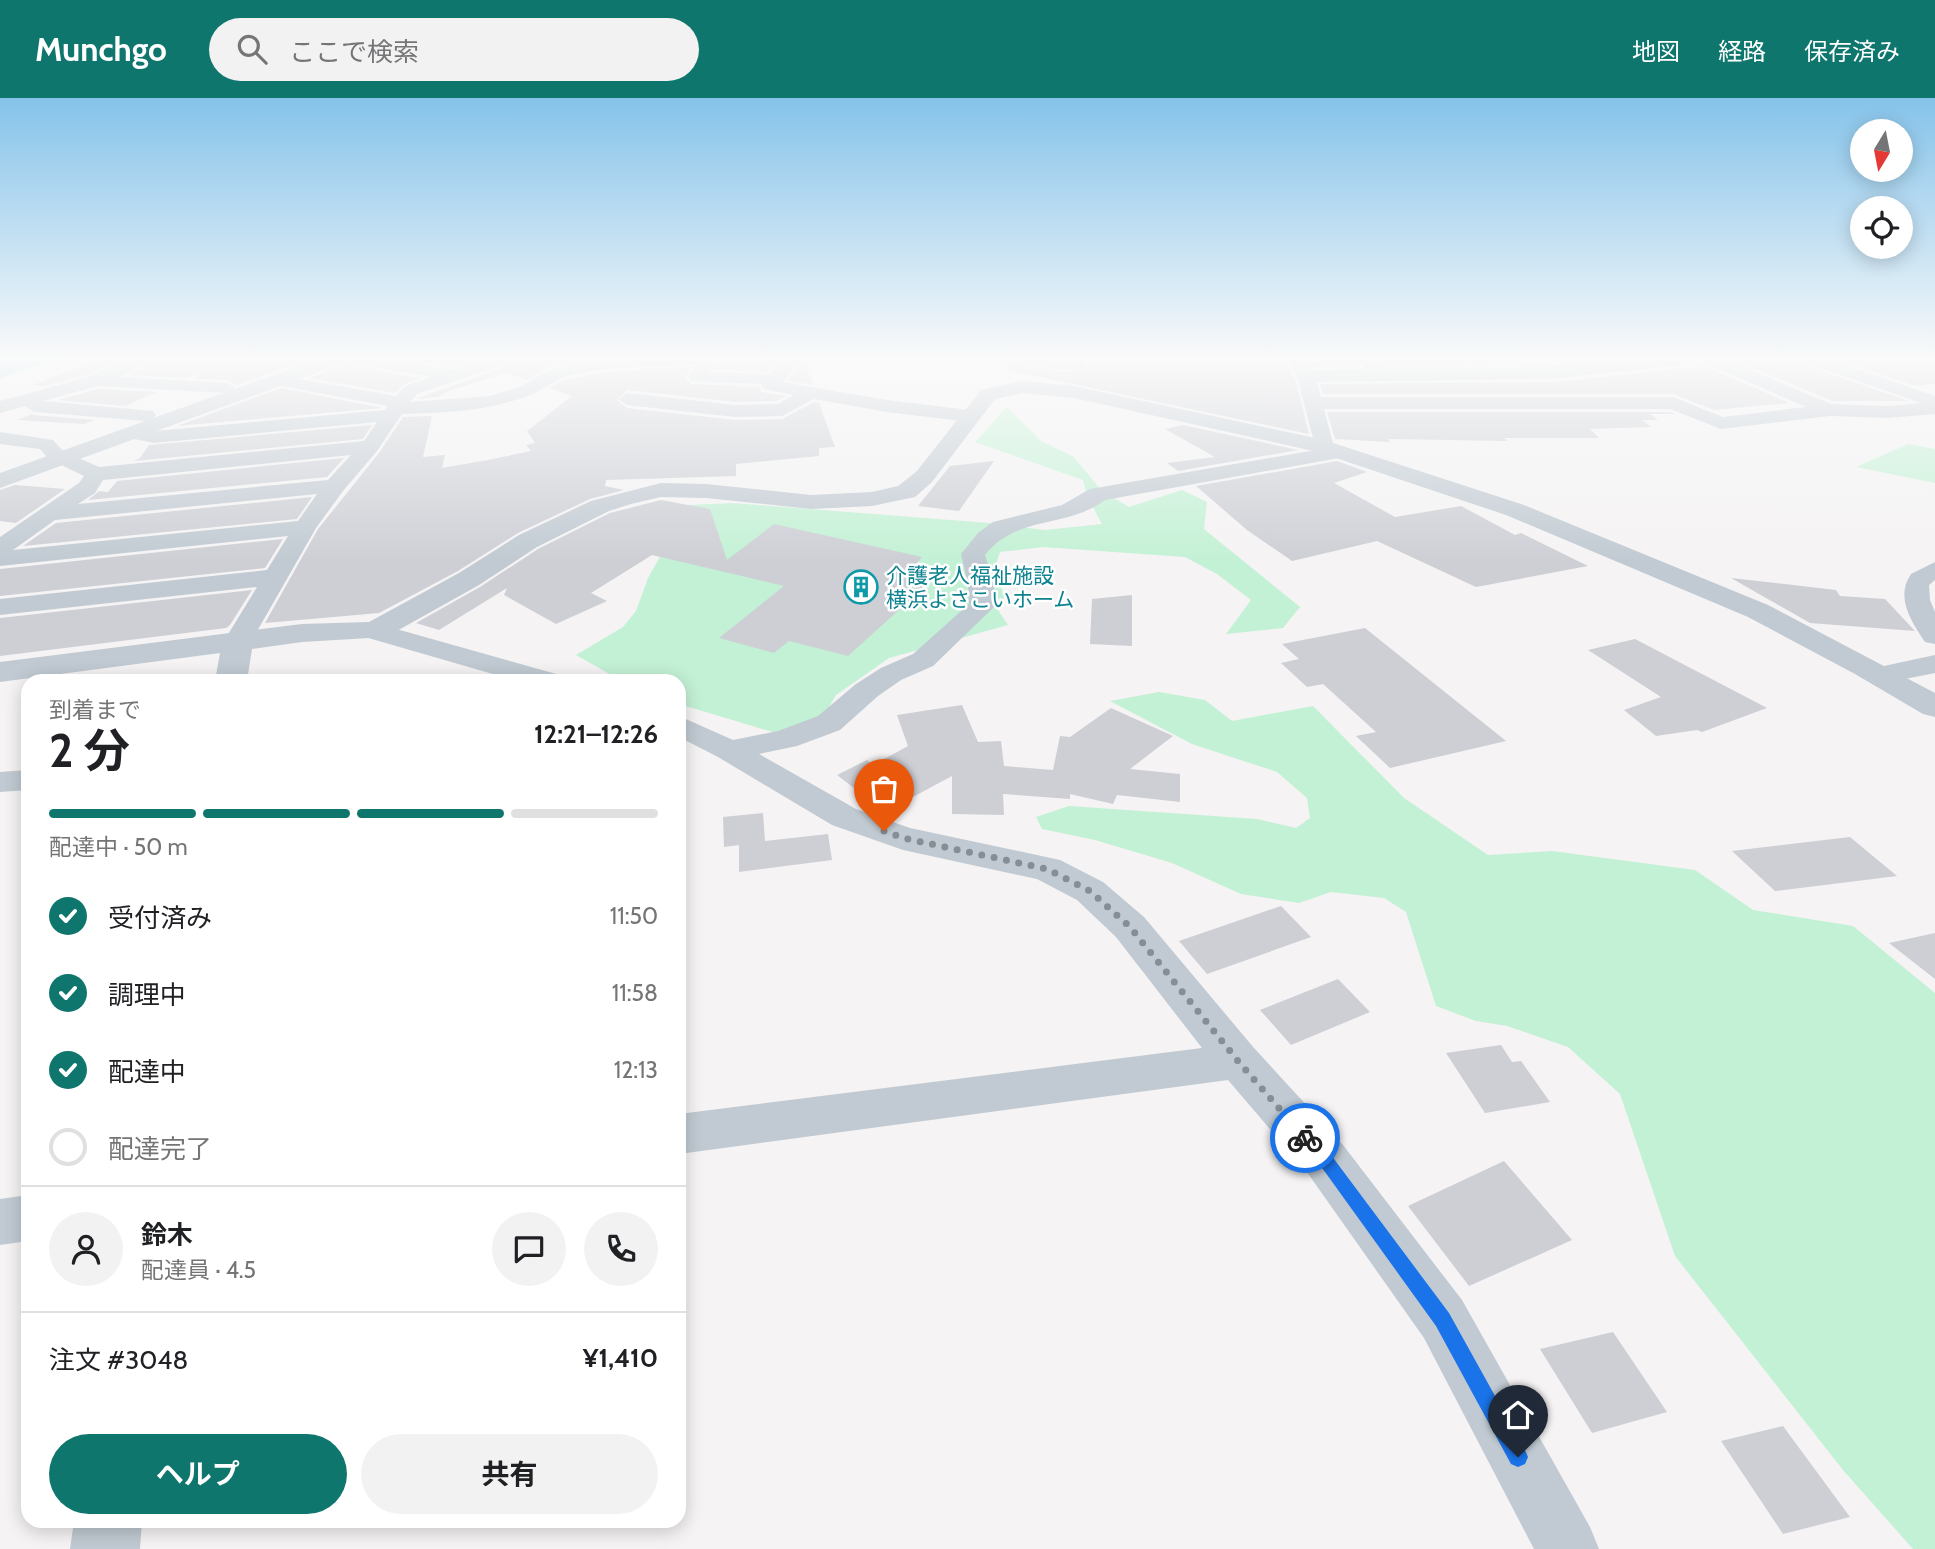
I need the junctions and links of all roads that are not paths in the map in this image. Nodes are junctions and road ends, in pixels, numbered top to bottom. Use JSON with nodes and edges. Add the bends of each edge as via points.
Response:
{"nodes":[{"id":1,"x":119,"y":427,"type":"edge"},
{"id":2,"x":149,"y":427,"type":"edge"},
{"id":3,"x":241,"y":427,"type":"edge"},
{"id":4,"x":384,"y":427,"type":"edge"},
{"id":5,"x":961,"y":427,"type":"edge"},
{"id":6,"x":1224,"y":427,"type":"edge"},
{"id":7,"x":1322,"y":427,"type":"edge"},
{"id":8,"x":132,"y":433,"type":"junction"},
{"id":9,"x":0,"y":438,"type":"edge"},
{"id":10,"x":370,"y":447,"type":"junction"},
{"id":11,"x":1331,"y":450,"type":"junction"},
{"id":12,"x":57,"y":453,"type":"junction"},
{"id":13,"x":0,"y":461,"type":"edge"},
{"id":14,"x":96,"y":474,"type":"junction"},
{"id":15,"x":0,"y":481,"type":"edge"},
{"id":16,"x":335,"y":486,"type":"junction"},
{"id":17,"x":50,"y":514,"type":"junction"},
{"id":18,"x":305,"y":527,"type":"junction"},
{"id":19,"x":0,"y":548,"type":"edge"},
{"id":20,"x":0,"y":559,"type":"edge"},
{"id":21,"x":1935,"y":570,"type":"edge"},
{"id":22,"x":276,"y":577,"type":"junction"},
{"id":23,"x":0,"y":607,"type":"edge"},
{"id":24,"x":376,"y":631,"type":"junction"},
{"id":25,"x":1935,"y":636,"type":"edge"},
{"id":26,"x":238,"y":641,"type":"junction"},
{"id":27,"x":1935,"y":664,"type":"edge"},
{"id":28,"x":0,"y":672,"type":"edge"},
{"id":29,"x":233,"y":674,"type":"edge"},
{"id":30,"x":526,"y":674,"type":"edge"},
{"id":31,"x":1880,"y":675,"type":"junction"},
{"id":32,"x":1935,"y":708,"type":"edge"},
{"id":33,"x":686,"y":729,"type":"edge"},
{"id":34,"x":729,"y":750,"type":"junction"},
{"id":35,"x":21,"y":780,"type":"edge"},
{"id":36,"x":0,"y":782,"type":"edge"},
{"id":37,"x":1238,"y":1061,"type":"junction"},
{"id":38,"x":686,"y":1133,"type":"edge"},
{"id":39,"x":21,"y":1219,"type":"edge"},
{"id":40,"x":0,"y":1222,"type":"edge"},
{"id":41,"x":107,"y":1528,"type":"edge"},
{"id":42,"x":105,"y":1549,"type":"edge"},
{"id":43,"x":1568,"y":1549,"type":"edge"}],
"edges":[{"from":1,"to":12,"type":"street"},
{"from":2,"to":8,"type":"street"},
{"from":3,"to":8,"type":"street","via":[[155,437]]},
{"from":4,"to":10,"type":"street"},
{"from":5,"to":24,"type":"street","via":[[924,477],[906,492],[811,502],[661,490],[624,498],[528,541]]},
{"from":6,"to":11,"type":"street"},
{"from":7,"to":11,"type":"street"},
{"from":8,"to":12,"type":"street"},
{"from":9,"to":12,"type":"street","via":[[33,440]]},
{"from":10,"to":14,"type":"street"},
{"from":10,"to":16,"type":"street"},
{"from":11,"to":31,"type":"street","via":[[1515,510],[1676,575],[1758,611]]},
{"from":11,"to":34,"type":"street","via":[[1098,494],[1087,505],[1007,523],[983,538],[973,554],[982,606],[923,660],[875,685],[830,723],[810,732]]},
{"from":12,"to":13,"type":"street"},
{"from":12,"to":14,"type":"street"},
{"from":12,"to":15,"type":"street"},
{"from":14,"to":17,"type":"street","via":[[87,488]]},
{"from":16,"to":17,"type":"street"},
{"from":16,"to":18,"type":"street"},
{"from":17,"to":19,"type":"street"},
{"from":18,"to":20,"type":"street"},
{"from":18,"to":22,"type":"street"},
{"from":21,"to":25,"type":"street","via":[[1919,580],[1916,588]]},
{"from":22,"to":23,"type":"street"},
{"from":22,"to":26,"type":"street"},
{"from":24,"to":26,"type":"street"},
{"from":24,"to":30,"type":"street"},
{"from":26,"to":28,"type":"street"},
{"from":26,"to":29,"type":"street"},
{"from":27,"to":31,"type":"street"},
{"from":31,"to":32,"type":"street"},
{"from":33,"to":34,"type":"street"},
{"from":34,"to":37,"type":"street","via":[[844,817],[903,838],[1047,869],[1090,891],[1130,927]]},
{"from":35,"to":36,"type":"street"},
{"from":37,"to":38,"type":"street"},
{"from":37,"to":43,"type":"street","via":[[1326,1160],[1443,1320]]},
{"from":39,"to":40,"type":"street"},
{"from":41,"to":42,"type":"street"}]}
